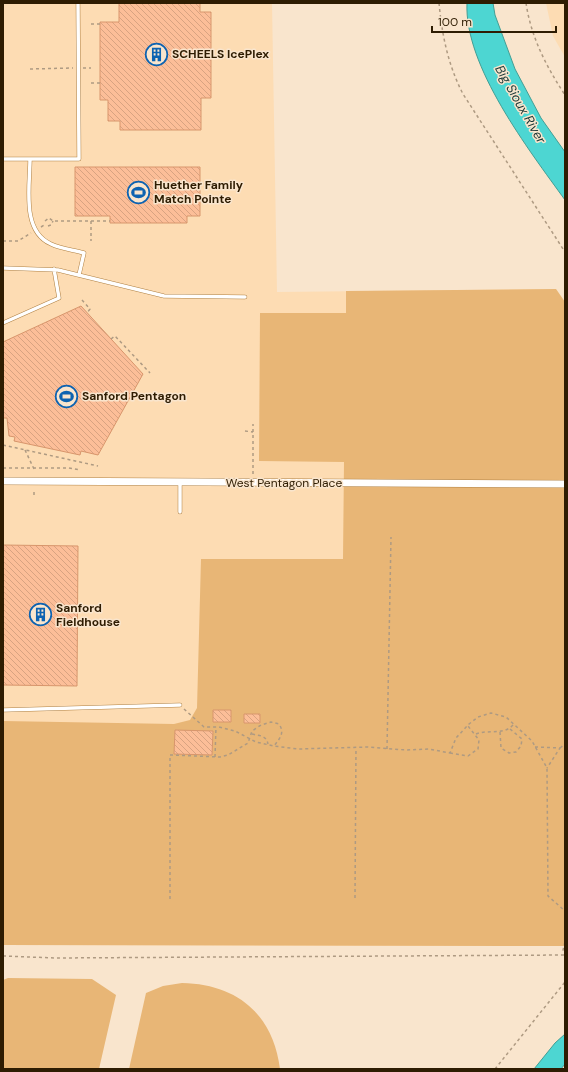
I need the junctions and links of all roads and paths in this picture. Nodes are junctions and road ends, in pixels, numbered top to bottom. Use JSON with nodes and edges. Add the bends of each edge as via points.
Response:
{"nodes":[{"id":1,"x":78,"y":3,"type":"edge"},
{"id":2,"x":438,"y":3,"type":"edge"},
{"id":3,"x":526,"y":3,"type":"edge"},
{"id":4,"x":91,"y":24,"type":"dead end"},
{"id":5,"x":100,"y":24,"type":"dead end"},
{"id":6,"x":78,"y":68,"type":"junction"},
{"id":7,"x":91,"y":68,"type":"dead end"},
{"id":8,"x":30,"y":69,"type":"dead end"},
{"id":9,"x":91,"y":83,"type":"dead end"},
{"id":10,"x":100,"y":83,"type":"dead end"},
{"id":11,"x":565,"y":95,"type":"edge"},
{"id":12,"x":3,"y":159,"type":"edge"},
{"id":13,"x":30,"y":159,"type":"junction"},
{"id":14,"x":53,"y":221,"type":"junction"},
{"id":15,"x":91,"y":221,"type":"junction"},
{"id":16,"x":110,"y":221,"type":"dead end"},
{"id":17,"x":46,"y":223,"type":"junction"},
{"id":18,"x":35,"y":231,"type":"junction"},
{"id":19,"x":3,"y":241,"type":"edge"},
{"id":20,"x":91,"y":241,"type":"dead end"},
{"id":21,"x":565,"y":252,"type":"edge"},
{"id":22,"x":3,"y":268,"type":"edge"},
{"id":23,"x":54,"y":269,"type":"junction"},
{"id":24,"x":79,"y":275,"type":"junction"},
{"id":25,"x":245,"y":297,"type":"dead end"},
{"id":26,"x":82,"y":300,"type":"dead end"},
{"id":27,"x":87,"y":313,"type":"dead end"},
{"id":28,"x":3,"y":323,"type":"edge"},
{"id":29,"x":112,"y":339,"type":"dead end"},
{"id":30,"x":150,"y":373,"type":"dead end"},
{"id":31,"x":253,"y":424,"type":"dead end"},
{"id":32,"x":245,"y":431,"type":"dead end"},
{"id":33,"x":253,"y":432,"type":"junction"},
{"id":34,"x":3,"y":445,"type":"edge"},
{"id":35,"x":25,"y":450,"type":"junction"},
{"id":36,"x":98,"y":466,"type":"dead end"},
{"id":37,"x":3,"y":468,"type":"edge"},
{"id":38,"x":34,"y":468,"type":"junction"},
{"id":39,"x":80,"y":470,"type":"dead end"},
{"id":40,"x":252,"y":474,"type":"dead end"},
{"id":41,"x":3,"y":481,"type":"edge"},
{"id":42,"x":180,"y":483,"type":"junction"},
{"id":43,"x":565,"y":484,"type":"edge"},
{"id":44,"x":34,"y":489,"type":"dead end"},
{"id":45,"x":34,"y":495,"type":"dead end"},
{"id":46,"x":180,"y":512,"type":"dead end"},
{"id":47,"x":391,"y":537,"type":"dead end"},
{"id":48,"x":180,"y":705,"type":"joint"},
{"id":49,"x":3,"y":710,"type":"edge"},
{"id":50,"x":514,"y":724,"type":"junction"},
{"id":51,"x":468,"y":726,"type":"junction"},
{"id":52,"x":216,"y":727,"type":"junction"},
{"id":53,"x":510,"y":729,"type":"junction"},
{"id":54,"x":523,"y":731,"type":"junction"},
{"id":55,"x":500,"y":732,"type":"junction"},
{"id":56,"x":252,"y":734,"type":"junction"},
{"id":57,"x":476,"y":734,"type":"junction"},
{"id":58,"x":519,"y":735,"type":"junction"},
{"id":59,"x":251,"y":739,"type":"junction"},
{"id":60,"x":268,"y":744,"type":"junction"},
{"id":61,"x":565,"y":744,"type":"edge"},
{"id":62,"x":274,"y":746,"type":"junction"},
{"id":63,"x":535,"y":747,"type":"junction"},
{"id":64,"x":356,"y":748,"type":"junction"},
{"id":65,"x":560,"y":748,"type":"junction"},
{"id":66,"x":388,"y":749,"type":"junction"},
{"id":67,"x":450,"y":753,"type":"junction"},
{"id":68,"x":215,"y":757,"type":"junction"},
{"id":69,"x":547,"y":768,"type":"junction"},
{"id":70,"x":355,"y":898,"type":"dead end"},
{"id":71,"x":170,"y":899,"type":"dead end"},
{"id":72,"x":565,"y":911,"type":"edge"},
{"id":73,"x":565,"y":942,"type":"edge"},
{"id":74,"x":565,"y":953,"type":"edge"},
{"id":75,"x":3,"y":956,"type":"edge"},
{"id":76,"x":565,"y":982,"type":"edge"},
{"id":77,"x":495,"y":1069,"type":"edge"}],
"edges":[{"from":1,"to":6,"type":"lane"},
{"from":2,"to":21,"type":"path","via":[[452,71],[463,94]]},
{"from":3,"to":11,"type":"path","via":[[538,48]]},
{"from":4,"to":5,"type":"path"},
{"from":6,"to":7,"type":"path"},
{"from":6,"to":8,"type":"path"},
{"from":6,"to":13,"type":"lane","via":[[79,159]]},
{"from":9,"to":10,"type":"path"},
{"from":12,"to":13,"type":"lane"},
{"from":13,"to":18,"type":"lane","via":[[30,214]]},
{"from":14,"to":15,"type":"path"},
{"from":14,"to":17,"type":"path","via":[[51,225]]},
{"from":14,"to":17,"type":"path","via":[[50,218]]},
{"from":15,"to":16,"type":"path"},
{"from":15,"to":20,"type":"path"},
{"from":17,"to":18,"type":"path"},
{"from":18,"to":19,"type":"path","via":[[18,241]]},
{"from":18,"to":24,"type":"lane","via":[[51,244],[84,253]]},
{"from":22,"to":23,"type":"lane"},
{"from":23,"to":24,"type":"lane"},
{"from":23,"to":28,"type":"lane","via":[[59,298]]},
{"from":24,"to":25,"type":"lane","via":[[164,296]]},
{"from":26,"to":27,"type":"path","via":[[90,309]]},
{"from":29,"to":30,"type":"path","via":[[115,336]]},
{"from":31,"to":33,"type":"path"},
{"from":32,"to":33,"type":"path"},
{"from":33,"to":40,"type":"path"},
{"from":34,"to":35,"type":"path"},
{"from":35,"to":36,"type":"path"},
{"from":35,"to":38,"type":"path"},
{"from":37,"to":38,"type":"path"},
{"from":38,"to":39,"type":"path"},
{"from":41,"to":42,"type":"street","name":"West Pentagon Place"},
{"from":42,"to":43,"type":"street","name":"West Pentagon Place"},
{"from":42,"to":46,"type":"lane"},
{"from":44,"to":45,"type":"path"},
{"from":47,"to":66,"type":"path"},
{"from":48,"to":49,"type":"lane"},
{"from":48,"to":52,"type":"path","via":[[204,727]]},
{"from":50,"to":51,"type":"path","via":[[506,717],[491,713],[478,717]]},
{"from":50,"to":53,"type":"path"},
{"from":50,"to":54,"type":"path"},
{"from":51,"to":57,"type":"path"},
{"from":51,"to":67,"type":"path","via":[[456,738]]},
{"from":52,"to":59,"type":"path","via":[[235,731]]},
{"from":52,"to":68,"type":"path"},
{"from":53,"to":55,"type":"path"},
{"from":53,"to":58,"type":"path"},
{"from":54,"to":58,"type":"path"},
{"from":54,"to":63,"type":"path"},
{"from":55,"to":57,"type":"path"},
{"from":55,"to":58,"type":"path","via":[[501,748],[509,753],[516,752],[521,746],[522,739]]},
{"from":56,"to":59,"type":"path"},
{"from":56,"to":60,"type":"path","via":[[264,737]]},
{"from":56,"to":62,"type":"path","via":[[252,731],[267,723],[279,724],[282,735]]},
{"from":57,"to":67,"type":"path","via":[[479,745],[473,754],[462,756]]},
{"from":59,"to":60,"type":"path"},
{"from":59,"to":68,"type":"path","via":[[233,753]]},
{"from":60,"to":62,"type":"path"},
{"from":61,"to":65,"type":"path"},
{"from":62,"to":64,"type":"path","via":[[298,749]]},
{"from":63,"to":65,"type":"path"},
{"from":63,"to":69,"type":"path"},
{"from":64,"to":66,"type":"path"},
{"from":64,"to":70,"type":"path"},
{"from":65,"to":69,"type":"path"},
{"from":66,"to":67,"type":"path","via":[[429,749]]},
{"from":68,"to":71,"type":"path","via":[[170,755]]},
{"from":69,"to":72,"type":"path","via":[[548,896]]},
{"from":73,"to":74,"type":"path"},
{"from":74,"to":75,"type":"path","via":[[56,958]]},
{"from":76,"to":77,"type":"path"}]}
